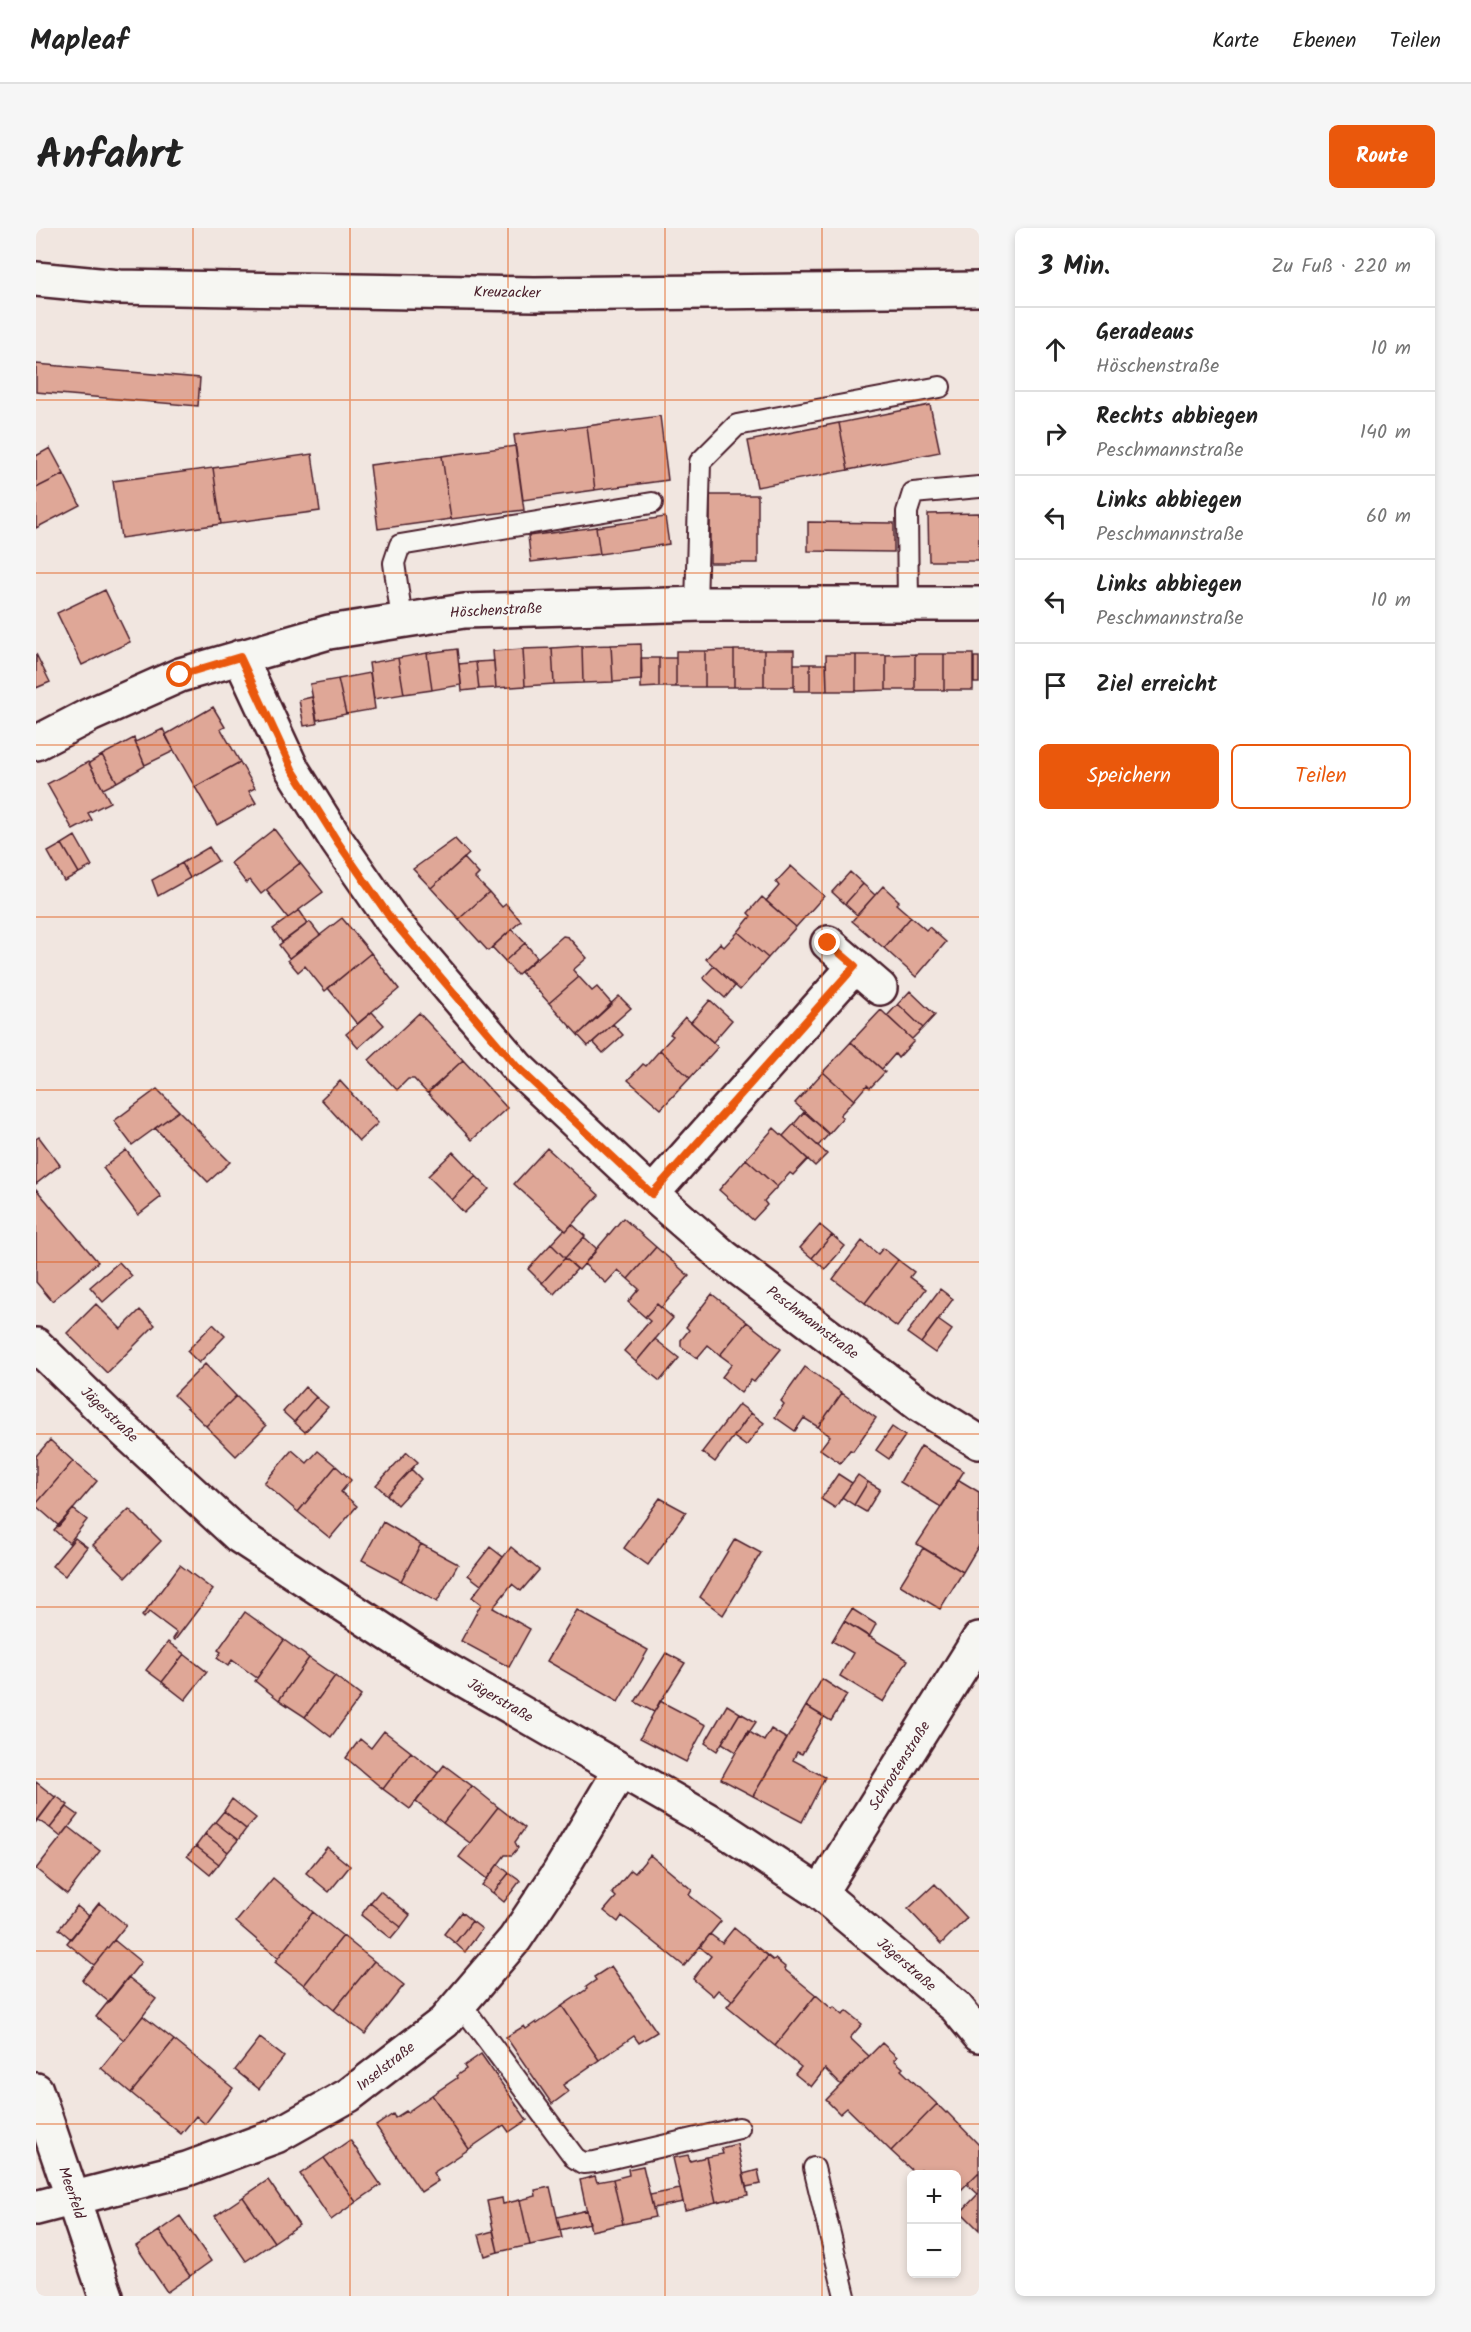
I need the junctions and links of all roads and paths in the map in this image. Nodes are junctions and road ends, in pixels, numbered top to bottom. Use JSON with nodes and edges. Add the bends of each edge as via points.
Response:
{"nodes":[{"id":1,"x":36,"y":279,"type":"edge"},
{"id":2,"x":979,"y":289,"type":"edge"},
{"id":3,"x":940,"y":387,"type":"dead end"},
{"id":4,"x":979,"y":487,"type":"edge"},
{"id":5,"x":652,"y":503,"type":"dead end"},
{"id":6,"x":696,"y":604,"type":"junction"},
{"id":7,"x":908,"y":604,"type":"junction"},
{"id":8,"x":979,"y":604,"type":"edge"},
{"id":9,"x":402,"y":620,"type":"junction"},
{"id":10,"x":240,"y":657,"type":"junction"},
{"id":11,"x":36,"y":743,"type":"edge"},
{"id":12,"x":828,"y":943,"type":"dead end"},
{"id":13,"x":855,"y":966,"type":"junction"},
{"id":14,"x":879,"y":988,"type":"dead end"},
{"id":15,"x":652,"y":1194,"type":"junction"},
{"id":16,"x":36,"y":1345,"type":"edge"},
{"id":17,"x":979,"y":1442,"type":"edge"},
{"id":18,"x":979,"y":1639,"type":"edge"},
{"id":19,"x":620,"y":1771,"type":"junction"},
{"id":20,"x":820,"y":1893,"type":"junction"},
{"id":21,"x":460,"y":2003,"type":"junction"},
{"id":22,"x":979,"y":2035,"type":"edge"},
{"id":23,"x":36,"y":2090,"type":"edge"},
{"id":24,"x":739,"y":2127,"type":"dead end"},
{"id":25,"x":814,"y":2168,"type":"dead end"},
{"id":26,"x":73,"y":2199,"type":"junction"},
{"id":27,"x":36,"y":2208,"type":"edge"},
{"id":28,"x":106,"y":2296,"type":"edge"},
{"id":29,"x":845,"y":2296,"type":"edge"}],
"edges":[{"from":1,"to":2,"type":"street","name":"Kreuzacker","via":[[119,287],[535,294]]},
{"from":3,"to":6,"type":"lane","via":[[737,425],[700,462]]},
{"from":4,"to":7,"type":"lane","via":[[913,493],[907,512]]},
{"from":5,"to":9,"type":"lane","via":[[400,545],[394,563]]},
{"from":6,"to":7,"type":"street","name":"Höschenstraße"},
{"from":6,"to":9,"type":"street","name":"Höschenstraße","via":[[464,610]]},
{"from":7,"to":8,"type":"street","name":"Höschenstraße"},
{"from":9,"to":10,"type":"street","name":"Höschenstraße","via":[[329,632]]},
{"from":10,"to":11,"type":"street","name":"Höschenstraße","via":[[180,675]]},
{"from":10,"to":15,"type":"street","name":"Peschmannstraße","via":[[292,769],[391,919],[517,1067]]},
{"from":12,"to":13,"type":"street"},
{"from":13,"to":14,"type":"street"},
{"from":13,"to":15,"type":"street"},
{"from":15,"to":17,"type":"street","name":"Peschmannstraße","via":[[724,1257],[920,1405]]},
{"from":16,"to":19,"type":"street","name":"Jägerstraße","via":[[239,1536],[418,1654]]},
{"from":18,"to":20,"type":"street","name":"Schrootenstraße"},
{"from":19,"to":20,"type":"street","name":"Jägerstraße","via":[[720,1827]]},
{"from":19,"to":21,"type":"street","name":"Inselstraße","via":[[515,1939]]},
{"from":20,"to":22,"type":"street","name":"Jägerstraße","via":[[956,2007]]},
{"from":21,"to":24,"type":"lane","via":[[575,2158],[583,2163]]},
{"from":21,"to":26,"type":"street","name":"Inselstraße","via":[[444,2022],[349,2095],[276,2136],[187,2169]]},
{"from":23,"to":26,"type":"street","name":"Meerfeld"},
{"from":25,"to":29,"type":"lane"},
{"from":26,"to":27,"type":"street","name":"Inselstraße"},
{"from":26,"to":28,"type":"street","name":"Meerfeld"}]}
